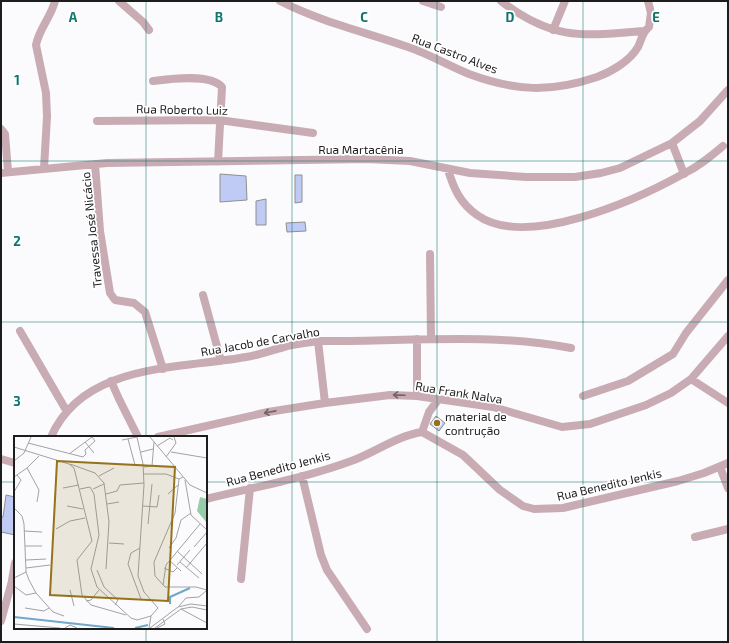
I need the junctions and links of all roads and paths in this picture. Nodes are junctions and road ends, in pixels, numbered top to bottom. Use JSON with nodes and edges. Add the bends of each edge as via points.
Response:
{"nodes":[{"id":1,"x":56,"y":1,"type":"edge"},
{"id":2,"x":119,"y":1,"type":"edge"},
{"id":3,"x":280,"y":1,"type":"edge"},
{"id":4,"x":423,"y":1,"type":"edge"},
{"id":5,"x":565,"y":1,"type":"edge"},
{"id":6,"x":648,"y":1,"type":"edge"},
{"id":7,"x":507,"y":3,"type":"edge"},
{"id":8,"x":441,"y":7,"type":"dead end"},
{"id":9,"x":149,"y":30,"type":"dead end"},
{"id":10,"x":553,"y":30,"type":"junction"},
{"id":11,"x":644,"y":31,"type":"junction"},
{"id":12,"x":153,"y":81,"type":"dead end"},
{"id":13,"x":728,"y":90,"type":"edge"},
{"id":14,"x":219,"y":120,"type":"junction"},
{"id":15,"x":97,"y":121,"type":"dead end"},
{"id":16,"x":1,"y":129,"type":"edge"},
{"id":17,"x":313,"y":133,"type":"dead end"},
{"id":18,"x":672,"y":143,"type":"junction"},
{"id":19,"x":723,"y":146,"type":"dead end"},
{"id":20,"x":218,"y":162,"type":"junction"},
{"id":21,"x":96,"y":164,"type":"junction"},
{"id":22,"x":44,"y":168,"type":"junction"},
{"id":23,"x":448,"y":170,"type":"junction"},
{"id":24,"x":5,"y":172,"type":"edge"},
{"id":25,"x":684,"y":174,"type":"junction"},
{"id":26,"x":430,"y":254,"type":"dead end"},
{"id":27,"x":728,"y":280,"type":"edge"},
{"id":28,"x":203,"y":294,"type":"dead end"},
{"id":29,"x":20,"y":331,"type":"dead end"},
{"id":30,"x":728,"y":336,"type":"edge"},
{"id":31,"x":431,"y":338,"type":"junction"},
{"id":32,"x":417,"y":339,"type":"junction"},
{"id":33,"x":318,"y":342,"type":"junction"},
{"id":34,"x":571,"y":348,"type":"dead end"},
{"id":35,"x":220,"y":361,"type":"junction"},
{"id":36,"x":163,"y":369,"type":"junction"},
{"id":37,"x":690,"y":379,"type":"junction"},
{"id":38,"x":112,"y":381,"type":"junction"},
{"id":39,"x":417,"y":396,"type":"junction"},
{"id":40,"x":583,"y":396,"type":"dead end"},
{"id":41,"x":438,"y":400,"type":"junction"},
{"id":42,"x":325,"y":403,"type":"junction"},
{"id":43,"x":728,"y":403,"type":"edge"},
{"id":44,"x":66,"y":410,"type":"junction"},
{"id":45,"x":422,"y":432,"type":"junction"},
{"id":46,"x":52,"y":436,"type":"edge"},
{"id":47,"x":137,"y":436,"type":"edge"},
{"id":48,"x":162,"y":436,"type":"edge"},
{"id":49,"x":1,"y":459,"type":"edge"},
{"id":50,"x":14,"y":463,"type":"edge"},
{"id":51,"x":728,"y":463,"type":"edge"},
{"id":52,"x":720,"y":468,"type":"junction"},
{"id":53,"x":302,"y":476,"type":"junction"},
{"id":54,"x":250,"y":488,"type":"junction"},
{"id":55,"x":728,"y":488,"type":"edge"},
{"id":56,"x":207,"y":499,"type":"edge"},
{"id":57,"x":728,"y":529,"type":"edge"},
{"id":58,"x":695,"y":537,"type":"dead end"},
{"id":59,"x":13,"y":578,"type":"edge"},
{"id":60,"x":241,"y":579,"type":"dead end"},
{"id":61,"x":1,"y":621,"type":"edge"},
{"id":62,"x":367,"y":629,"type":"dead end"}],
"edges":[{"from":1,"to":22,"type":"street","via":[[36,45],[46,93]]},
{"from":2,"to":9,"type":"street"},
{"from":3,"to":11,"type":"street","name":"Rua Castro Alves","via":[[314,17],[421,51],[470,74],[537,90],[597,77],[629,58]]},
{"from":4,"to":8,"type":"street"},
{"from":5,"to":10,"type":"street"},
{"from":6,"to":11,"type":"street","name":"Rua Castro Alves","via":[[651,21]]},
{"from":7,"to":10,"type":"street","via":[[532,21]]},
{"from":10,"to":11,"type":"street","via":[[581,35]]},
{"from":12,"to":14,"type":"street","via":[[180,78],[213,81],[219,84],[222,92]]},
{"from":13,"to":18,"type":"street","name":"Rua Martacênia","via":[[700,121]]},
{"from":14,"to":15,"type":"street","name":"Rua Roberto Luiz"},
{"from":14,"to":17,"type":"street","name":"Rua Roberto Luiz"},
{"from":14,"to":20,"type":"street"},
{"from":16,"to":24,"type":"street","name":"Rua Martacênia","via":[[5,134]]},
{"from":18,"to":23,"type":"street","name":"Rua Martacênia","via":[[620,168],[601,173],[526,177]]},
{"from":18,"to":25,"type":"street"},
{"from":19,"to":25,"type":"street"},
{"from":20,"to":21,"type":"street","name":"Rua Martacênia"},
{"from":20,"to":23,"type":"street","name":"Rua Martacênia","via":[[390,160],[410,161]]},
{"from":21,"to":22,"type":"street","name":"Rua Martacênia"},
{"from":21,"to":36,"type":"street","name":"Travessa José Nicácio","via":[[100,231],[110,294],[115,300],[134,303],[145,312]]},
{"from":22,"to":24,"type":"street","name":"Rua Martacênia"},
{"from":23,"to":25,"type":"street","via":[[455,192],[477,215],[488,221],[524,228],[545,226],[587,214]]},
{"from":26,"to":31,"type":"street"},
{"from":27,"to":40,"type":"street","via":[[686,332],[673,354],[628,381]]},
{"from":28,"to":35,"type":"street"},
{"from":29,"to":44,"type":"street"},
{"from":30,"to":37,"type":"street","name":"Rua Frank Nalva"},
{"from":31,"to":32,"type":"street","name":"Rua Jacob de Carvalho"},
{"from":31,"to":34,"type":"street","name":"Rua Jacob de Carvalho","via":[[541,342]]},
{"from":32,"to":33,"type":"street","name":"Rua Jacob de Carvalho"},
{"from":32,"to":39,"type":"street"},
{"from":33,"to":35,"type":"street","name":"Rua Jacob de Carvalho"},
{"from":33,"to":42,"type":"street"},
{"from":35,"to":36,"type":"street","name":"Rua Jacob de Carvalho"},
{"from":36,"to":38,"type":"street","name":"Rua Jacob de Carvalho"},
{"from":37,"to":41,"type":"street","name":"Rua Frank Nalva","via":[[671,393],[646,405],[609,418],[574,426],[552,425],[493,407]]},
{"from":37,"to":43,"type":"street"},
{"from":38,"to":44,"type":"street","name":"Rua Jacob de Carvalho","via":[[87,392]]},
{"from":38,"to":47,"type":"street","via":[[118,399]]},
{"from":39,"to":41,"type":"street","name":"Rua Frank Nalva"},
{"from":39,"to":42,"type":"street","name":"Rua Frank Nalva","one_way":true,"via":[[390,395]]},
{"from":41,"to":45,"type":"street","via":[[429,412]]},
{"from":42,"to":48,"type":"street","name":"Rua Frank Nalva","one_way":true,"via":[[268,412]]},
{"from":44,"to":46,"type":"street","name":"Rua Jacob de Carvalho"},
{"from":45,"to":52,"type":"street","name":"Rua Benedito Jenkis","via":[[463,455],[500,490],[523,506],[534,509],[563,508],[678,481]]},
{"from":45,"to":53,"type":"street","name":"Rua Benedito Jenkis","via":[[404,437],[354,460]]},
{"from":49,"to":50,"type":"street"},
{"from":51,"to":52,"type":"street","name":"Rua Benedito Jenkis"},
{"from":52,"to":55,"type":"street"},
{"from":53,"to":54,"type":"street","name":"Rua Benedito Jenkis"},
{"from":53,"to":62,"type":"street","via":[[327,570]]},
{"from":54,"to":56,"type":"street","name":"Rua Benedito Jenkis"},
{"from":54,"to":60,"type":"street"},
{"from":57,"to":58,"type":"street"},
{"from":59,"to":61,"type":"street"}]}
